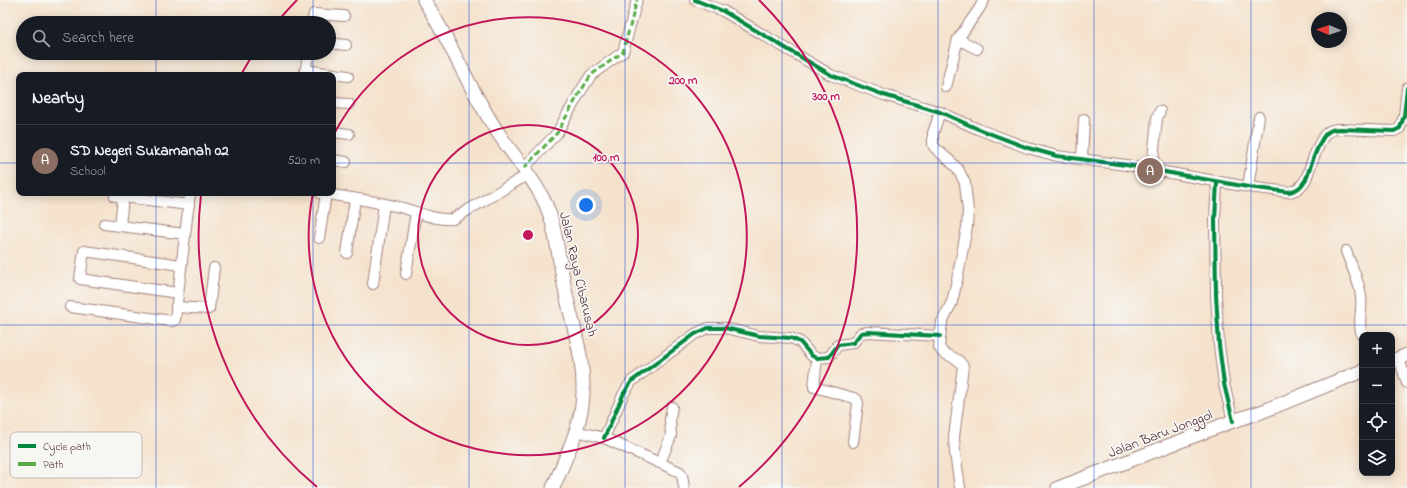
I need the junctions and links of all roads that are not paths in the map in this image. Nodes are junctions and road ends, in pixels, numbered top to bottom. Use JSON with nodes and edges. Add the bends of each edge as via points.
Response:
{"nodes":[{"id":1,"x":424,"y":0,"type":"edge"},
{"id":2,"x":637,"y":0,"type":"edge"},
{"id":3,"x":695,"y":0,"type":"edge"},
{"id":4,"x":984,"y":0,"type":"edge"},
{"id":5,"x":314,"y":16,"type":"edge"},
{"id":6,"x":344,"y":16,"type":"dead end"},
{"id":7,"x":958,"y":39,"type":"junction"},
{"id":8,"x":336,"y":44,"type":"edge"},
{"id":9,"x":346,"y":45,"type":"dead end"},
{"id":10,"x":977,"y":49,"type":"dead end"},
{"id":11,"x":307,"y":60,"type":"edge"},
{"id":12,"x":305,"y":72,"type":"edge"},
{"id":13,"x":336,"y":75,"type":"edge"},
{"id":14,"x":348,"y":76,"type":"dead end"},
{"id":15,"x":946,"y":87,"type":"dead end"},
{"id":16,"x":1407,"y":88,"type":"edge"},
{"id":17,"x":336,"y":103,"type":"edge"},
{"id":18,"x":349,"y":104,"type":"dead end"},
{"id":19,"x":1160,"y":111,"type":"dead end"},
{"id":20,"x":940,"y":112,"type":"junction"},
{"id":21,"x":1259,"y":117,"type":"dead end"},
{"id":22,"x":1084,"y":119,"type":"dead end"},
{"id":23,"x":1404,"y":129,"type":"edge"},
{"id":24,"x":336,"y":132,"type":"edge"},
{"id":25,"x":349,"y":134,"type":"dead end"},
{"id":26,"x":1082,"y":159,"type":"junction"},
{"id":27,"x":336,"y":160,"type":"edge"},
{"id":28,"x":346,"y":162,"type":"dead end"},
{"id":29,"x":1152,"y":170,"type":"junction"},
{"id":30,"x":526,"y":171,"type":"junction"},
{"id":31,"x":1217,"y":182,"type":"junction"},
{"id":32,"x":1248,"y":186,"type":"junction"},
{"id":33,"x":336,"y":195,"type":"edge"},
{"id":34,"x":190,"y":196,"type":"edge"},
{"id":35,"x":323,"y":196,"type":"edge"},
{"id":36,"x":355,"y":199,"type":"junction"},
{"id":37,"x":384,"y":204,"type":"junction"},
{"id":38,"x":189,"y":205,"type":"junction"},
{"id":39,"x":416,"y":212,"type":"junction"},
{"id":40,"x":104,"y":224,"type":"dead end"},
{"id":41,"x":120,"y":226,"type":"junction"},
{"id":42,"x":185,"y":234,"type":"junction"},
{"id":43,"x":319,"y":238,"type":"dead end"},
{"id":44,"x":1346,"y":251,"type":"dead end"},
{"id":45,"x":347,"y":253,"type":"dead end"},
{"id":46,"x":181,"y":264,"type":"junction"},
{"id":47,"x":214,"y":268,"type":"dead end"},
{"id":48,"x":406,"y":274,"type":"dead end"},
{"id":49,"x":373,"y":284,"type":"dead end"},
{"id":50,"x":178,"y":293,"type":"junction"},
{"id":51,"x":70,"y":307,"type":"dead end"},
{"id":52,"x":176,"y":307,"type":"junction"},
{"id":53,"x":1361,"y":332,"type":"edge"},
{"id":54,"x":940,"y":336,"type":"junction"},
{"id":55,"x":817,"y":358,"type":"junction"},
{"id":56,"x":1399,"y":358,"type":"edge"},
{"id":57,"x":1359,"y":372,"type":"edge"},
{"id":58,"x":1407,"y":383,"type":"edge"},
{"id":59,"x":672,"y":407,"type":"dead end"},
{"id":60,"x":1233,"y":421,"type":"junction"},
{"id":61,"x":576,"y":430,"type":"junction"},
{"id":62,"x":604,"y":438,"type":"junction"},
{"id":63,"x":853,"y":442,"type":"dead end"},
{"id":64,"x":660,"y":463,"type":"junction"},
{"id":65,"x":553,"y":488,"type":"edge"},
{"id":66,"x":684,"y":488,"type":"edge"},
{"id":67,"x":960,"y":488,"type":"edge"},
{"id":68,"x":1058,"y":488,"type":"edge"}],
"edges":[{"from":1,"to":30,"type":"main road","name":"Jalan Raya Cibarusah","via":[[497,132]]},
{"from":2,"to":30,"type":"street","via":[[623,52],[591,75],[557,133]]},
{"from":3,"to":20,"type":"street","via":[[722,11],[831,75]]},
{"from":4,"to":7,"type":"street"},
{"from":5,"to":6,"type":"street"},
{"from":7,"to":10,"type":"street"},
{"from":7,"to":15,"type":"street"},
{"from":8,"to":9,"type":"street"},
{"from":11,"to":12,"type":"street"},
{"from":13,"to":14,"type":"street"},
{"from":16,"to":23,"type":"street"},
{"from":17,"to":18,"type":"street"},
{"from":19,"to":29,"type":"street","via":[[1157,118]]},
{"from":20,"to":26,"type":"street","via":[[1028,148],[1057,156]]},
{"from":20,"to":54,"type":"street","via":[[933,133],[933,144],[958,169],[965,183],[968,211],[954,297],[943,318]]},
{"from":21,"to":32,"type":"street"},
{"from":22,"to":26,"type":"street"},
{"from":23,"to":32,"type":"street","via":[[1334,129],[1322,139],[1300,188],[1289,192]]},
{"from":24,"to":25,"type":"street"},
{"from":26,"to":29,"type":"street"},
{"from":27,"to":28,"type":"street"},
{"from":29,"to":31,"type":"street"},
{"from":30,"to":39,"type":"street","via":[[453,219],[439,219]]},
{"from":30,"to":61,"type":"main road","name":"Jalan Raya Cibarusah","via":[[550,213],[581,355],[584,382]]},
{"from":31,"to":32,"type":"street"},
{"from":31,"to":60,"type":"street","via":[[1215,219],[1219,345],[1224,384]]},
{"from":33,"to":36,"type":"street"},
{"from":34,"to":38,"type":"street"},
{"from":35,"to":43,"type":"street"},
{"from":36,"to":37,"type":"street"},
{"from":36,"to":45,"type":"street"},
{"from":37,"to":39,"type":"street"},
{"from":37,"to":49,"type":"street"},
{"from":38,"to":41,"type":"street","via":[[119,197]]},
{"from":38,"to":42,"type":"street"},
{"from":39,"to":48,"type":"street"},
{"from":40,"to":41,"type":"street"},
{"from":41,"to":42,"type":"street"},
{"from":42,"to":46,"type":"street"},
{"from":44,"to":53,"type":"street","via":[[1360,291]]},
{"from":46,"to":50,"type":"street"},
{"from":46,"to":50,"type":"street","via":[[84,252],[80,279]]},
{"from":47,"to":52,"type":"street","via":[[209,310]]},
{"from":50,"to":52,"type":"street"},
{"from":51,"to":52,"type":"street","via":[[172,321],[175,318]]},
{"from":54,"to":55,"type":"street","via":[[868,332],[853,343],[838,346],[829,357]]},
{"from":54,"to":67,"type":"street","via":[[940,351],[958,360],[962,366],[954,437]]},
{"from":55,"to":62,"type":"street","via":[[800,342],[791,338],[753,336],[725,328],[708,328],[695,334],[632,381]]},
{"from":55,"to":63,"type":"street","via":[[814,387],[858,400]]},
{"from":56,"to":58,"type":"street"},
{"from":57,"to":60,"type":"main road","name":"Jalan Baru Jonggol"},
{"from":59,"to":64,"type":"street","via":[[670,436]]},
{"from":60,"to":68,"type":"main road","name":"Jalan Baru Jonggol"},
{"from":61,"to":62,"type":"street"},
{"from":61,"to":65,"type":"main road","name":"Jalan Raya Cibarusah"},
{"from":62,"to":64,"type":"street"},
{"from":64,"to":66,"type":"street","via":[[680,472]]}]}
